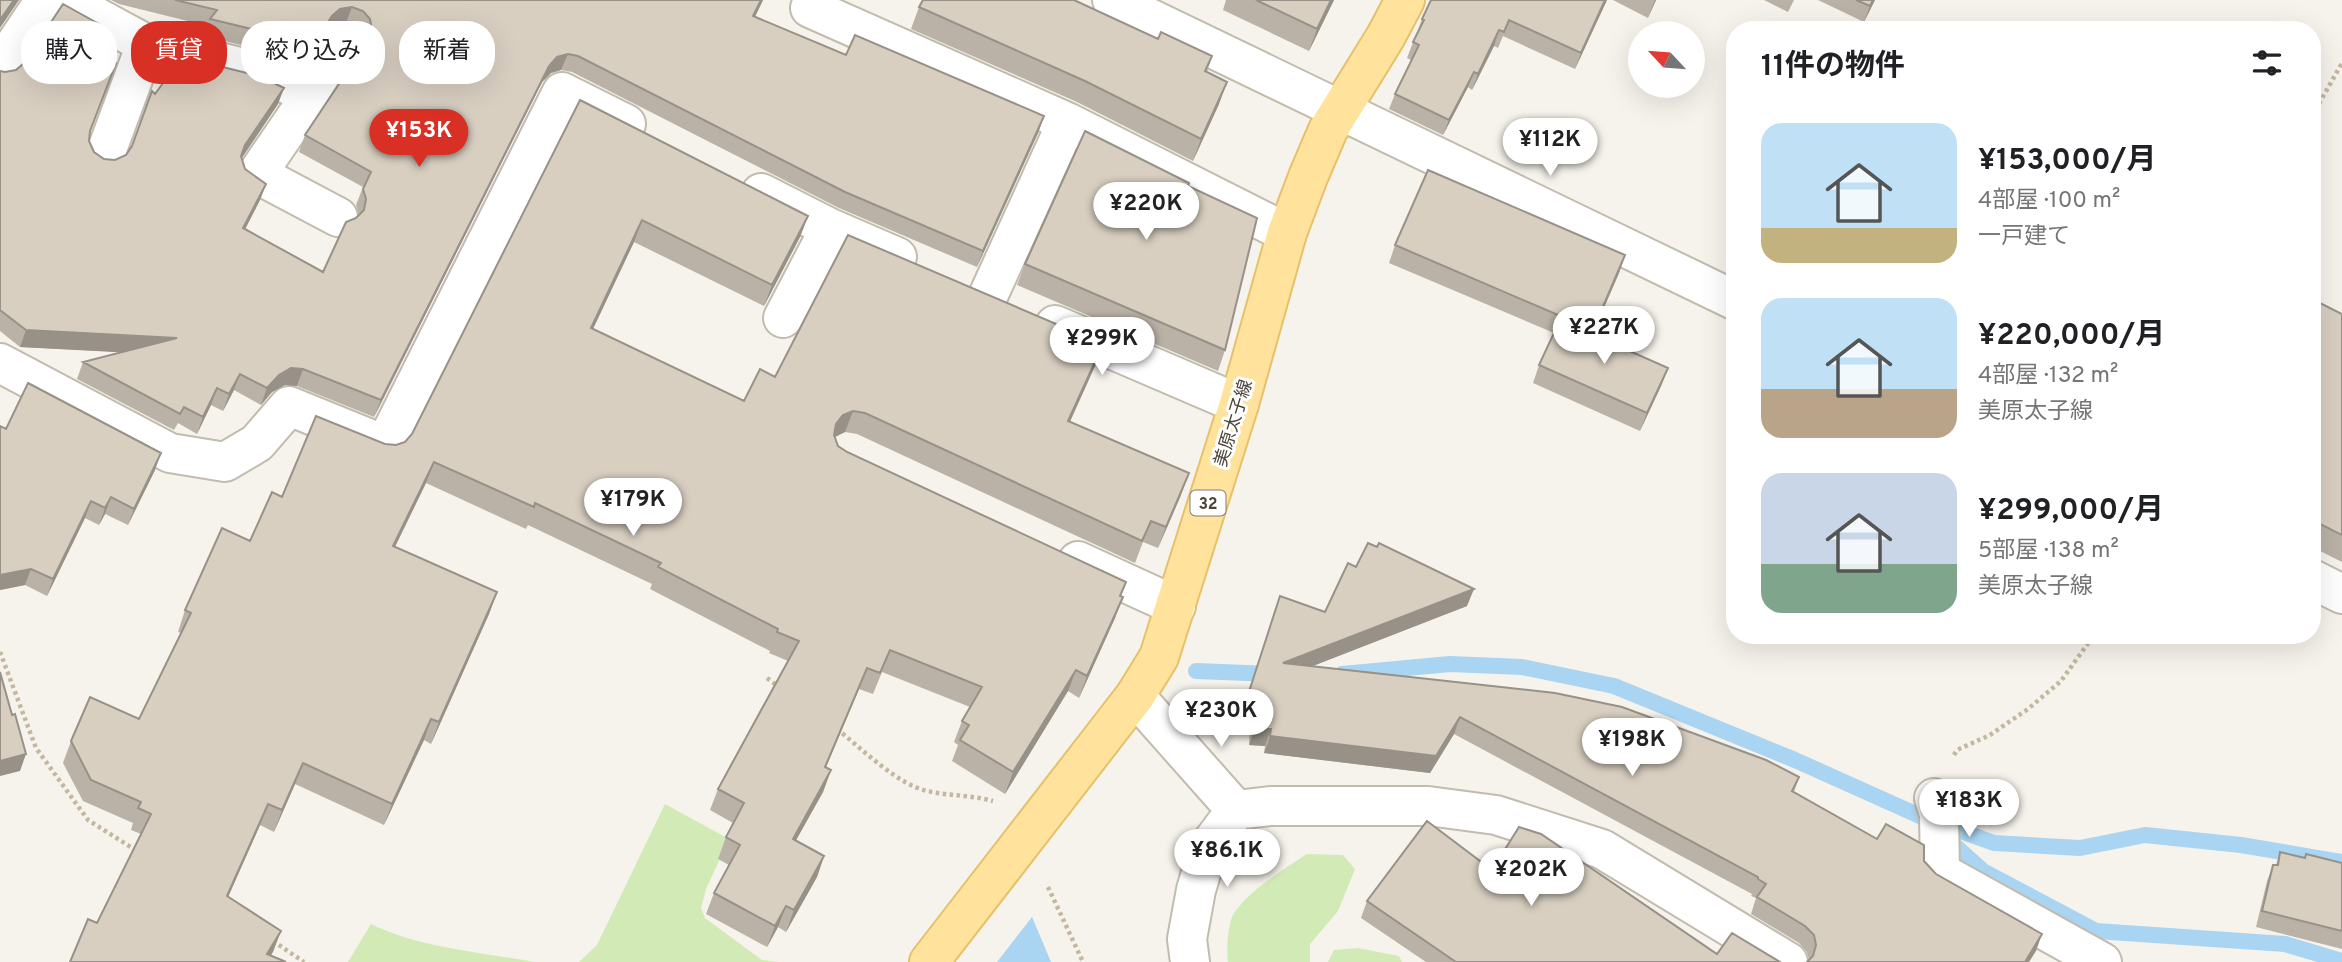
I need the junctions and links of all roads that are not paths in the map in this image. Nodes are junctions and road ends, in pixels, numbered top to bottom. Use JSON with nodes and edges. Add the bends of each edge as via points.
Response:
{"nodes":[{"id":1,"x":45,"y":0,"type":"edge"},
{"id":2,"x":65,"y":0,"type":"edge"},
{"id":3,"x":1112,"y":0,"type":"edge"},
{"id":4,"x":1405,"y":0,"type":"edge"},
{"id":5,"x":810,"y":8,"type":"dead end"},
{"id":6,"x":131,"y":36,"type":"edge"},
{"id":7,"x":131,"y":50,"type":"edge"},
{"id":8,"x":227,"y":63,"type":"edge"},
{"id":9,"x":0,"y":67,"type":"edge"},
{"id":10,"x":318,"y":84,"type":"edge"},
{"id":11,"x":311,"y":95,"type":"junction"},
{"id":12,"x":1340,"y":110,"type":"junction"},
{"id":13,"x":1067,"y":122,"type":"junction"},
{"id":14,"x":660,"y":141,"type":"edge"},
{"id":15,"x":105,"y":155,"type":"dead end"},
{"id":16,"x":733,"y":178,"type":"edge"},
{"id":17,"x":338,"y":217,"type":"dead end"},
{"id":18,"x":830,"y":228,"type":"junction"},
{"id":19,"x":1287,"y":233,"type":"junction"},
{"id":20,"x":988,"y":296,"type":"junction"},
{"id":21,"x":1726,"y":296,"type":"edge"},
{"id":22,"x":783,"y":318,"type":"dead end"},
{"id":23,"x":0,"y":363,"type":"edge"},
{"id":24,"x":1239,"y":404,"type":"junction"},
{"id":25,"x":1049,"y":547,"type":"edge"},
{"id":26,"x":2321,"y":584,"type":"edge"},
{"id":27,"x":2342,"y":594,"type":"edge"},
{"id":28,"x":1176,"y":606,"type":"junction"},
{"id":29,"x":1148,"y":711,"type":"junction"},
{"id":30,"x":1937,"y":806,"type":"road end"},
{"id":31,"x":1236,"y":810,"type":"junction"},
{"id":32,"x":929,"y":962,"type":"edge"},
{"id":33,"x":1190,"y":962,"type":"edge"},
{"id":34,"x":1788,"y":962,"type":"edge"},
{"id":35,"x":2102,"y":962,"type":"edge"}],
"edges":[{"from":1,"to":9,"type":"street"},
{"from":2,"to":6,"type":"street"},
{"from":3,"to":12,"type":"street"},
{"from":4,"to":12,"type":"main road","name":"美原太子線","number":"32"},
{"from":5,"to":13,"type":"street"},
{"from":7,"to":15,"type":"street"},
{"from":8,"to":11,"type":"street"},
{"from":10,"to":11,"type":"street"},
{"from":11,"to":17,"type":"street","via":[[257,174]]},
{"from":12,"to":19,"type":"main road","name":"美原太子線","number":"32"},
{"from":12,"to":21,"type":"street"},
{"from":13,"to":19,"type":"street"},
{"from":13,"to":20,"type":"street"},
{"from":14,"to":23,"type":"street","via":[[562,92],[385,445],[289,405],[257,443],[225,462],[170,453]]},
{"from":16,"to":18,"type":"street"},
{"from":18,"to":20,"type":"street"},
{"from":18,"to":22,"type":"street"},
{"from":19,"to":24,"type":"main road","name":"美原太子線","number":"32"},
{"from":20,"to":24,"type":"street"},
{"from":24,"to":28,"type":"main road","name":"美原太子線","number":"32"},
{"from":25,"to":28,"type":"street"},
{"from":26,"to":27,"type":"street"},
{"from":28,"to":29,"type":"main road","name":"美原太子線","number":"32"},
{"from":29,"to":31,"type":"street"},
{"from":29,"to":32,"type":"main road","name":"美原太子線","number":"32","via":[[1031,831]]},
{"from":30,"to":35,"type":"street","via":[[1940,872]]},
{"from":31,"to":33,"type":"street","via":[[1209,846],[1187,939]]},
{"from":31,"to":34,"type":"street","via":[[1428,806],[1496,815],[1602,849]]}]}
